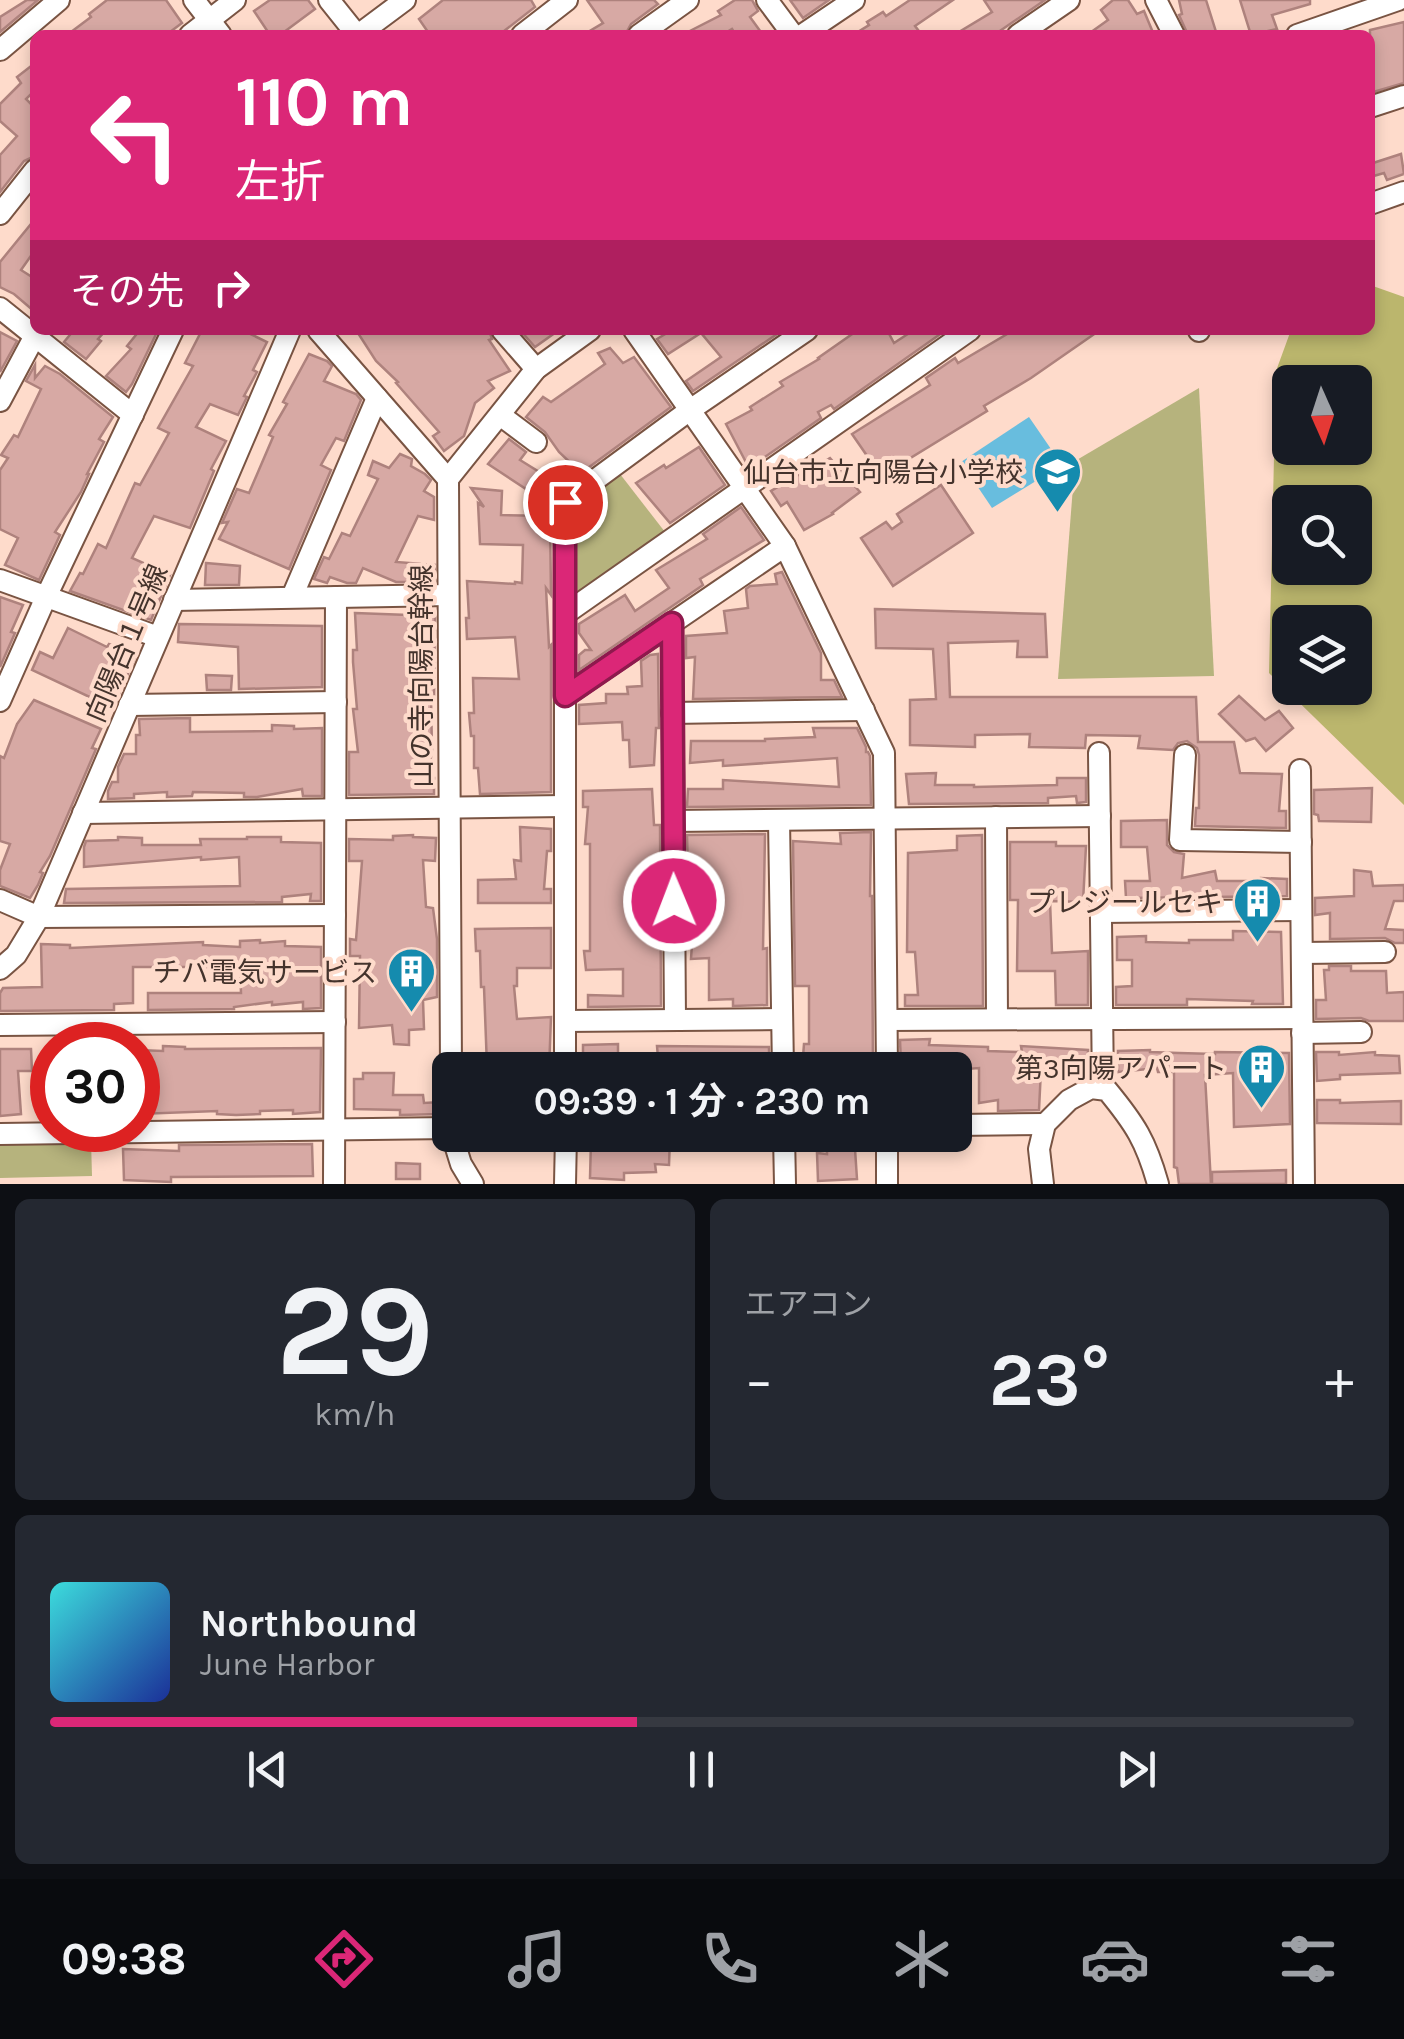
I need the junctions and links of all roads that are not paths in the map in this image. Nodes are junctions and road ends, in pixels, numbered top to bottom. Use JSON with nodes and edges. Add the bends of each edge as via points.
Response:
{"nodes":[{"id":1,"x":59,"y":0,"type":"edge"},
{"id":2,"x":194,"y":0,"type":"edge"},
{"id":3,"x":235,"y":0,"type":"edge"},
{"id":4,"x":330,"y":0,"type":"edge"},
{"id":5,"x":405,"y":0,"type":"edge"},
{"id":6,"x":567,"y":0,"type":"edge"},
{"id":7,"x":688,"y":0,"type":"edge"},
{"id":8,"x":767,"y":0,"type":"edge"},
{"id":9,"x":854,"y":0,"type":"edge"},
{"id":10,"x":1069,"y":0,"type":"edge"},
{"id":11,"x":1156,"y":0,"type":"edge"},
{"id":12,"x":1398,"y":0,"type":"edge"},
{"id":13,"x":216,"y":27,"type":"edge"},
{"id":14,"x":354,"y":30,"type":"edge"},
{"id":15,"x":365,"y":30,"type":"edge"},
{"id":16,"x":528,"y":30,"type":"edge"},
{"id":17,"x":645,"y":30,"type":"edge"},
{"id":18,"x":789,"y":30,"type":"edge"},
{"id":19,"x":809,"y":30,"type":"edge"},
{"id":20,"x":1025,"y":30,"type":"edge"},
{"id":21,"x":1171,"y":30,"type":"edge"},
{"id":22,"x":1311,"y":30,"type":"edge"},
{"id":23,"x":0,"y":50,"type":"edge"},
{"id":24,"x":1404,"y":96,"type":"edge"},
{"id":25,"x":1375,"y":105,"type":"edge"},
{"id":26,"x":30,"y":176,"type":"edge"},
{"id":27,"x":1404,"y":192,"type":"edge"},
{"id":28,"x":1375,"y":202,"type":"edge"},
{"id":29,"x":0,"y":214,"type":"edge"},
{"id":30,"x":0,"y":308,"type":"edge"},
{"id":31,"x":30,"y":329,"type":"edge"},
{"id":32,"x":35,"y":335,"type":"edge"},
{"id":33,"x":38,"y":335,"type":"edge"},
{"id":34,"x":171,"y":335,"type":"edge"},
{"id":35,"x":288,"y":335,"type":"edge"},
{"id":36,"x":322,"y":335,"type":"edge"},
{"id":37,"x":506,"y":335,"type":"edge"},
{"id":38,"x":583,"y":335,"type":"edge"},
{"id":39,"x":638,"y":335,"type":"edge"},
{"id":40,"x":800,"y":335,"type":"edge"},
{"id":41,"x":963,"y":335,"type":"edge"},
{"id":42,"x":536,"y":370,"type":"junction"},
{"id":43,"x":376,"y":398,"type":"junction"},
{"id":44,"x":0,"y":401,"type":"edge"},
{"id":45,"x":690,"y":410,"type":"junction"},
{"id":46,"x":133,"y":415,"type":"junction"},
{"id":47,"x":500,"y":416,"type":"junction"},
{"id":48,"x":536,"y":442,"type":"dead end"},
{"id":49,"x":448,"y":479,"type":"junction"},
{"id":50,"x":746,"y":489,"type":"junction"},
{"id":51,"x":786,"y":546,"type":"junction"},
{"id":52,"x":0,"y":580,"type":"edge"},
{"id":53,"x":448,"y":595,"type":"junction"},
{"id":54,"x":46,"y":597,"type":"junction"},
{"id":55,"x":336,"y":597,"type":"junction"},
{"id":56,"x":292,"y":598,"type":"junction"},
{"id":57,"x":174,"y":600,"type":"junction"},
{"id":58,"x":565,"y":614,"type":"junction"},
{"id":59,"x":672,"y":623,"type":"junction"},
{"id":60,"x":158,"y":637,"type":"junction"},
{"id":61,"x":565,"y":696,"type":"junction"},
{"id":62,"x":0,"y":701,"type":"edge"},
{"id":63,"x":336,"y":702,"type":"junction"},
{"id":64,"x":129,"y":706,"type":"junction"},
{"id":65,"x":864,"y":710,"type":"junction"},
{"id":66,"x":672,"y":713,"type":"junction"},
{"id":67,"x":1099,"y":753,"type":"dead end"},
{"id":68,"x":1185,"y":755,"type":"dead end"},
{"id":69,"x":1300,"y":770,"type":"dead end"},
{"id":70,"x":565,"y":806,"type":"junction"},
{"id":71,"x":448,"y":808,"type":"junction"},
{"id":72,"x":336,"y":810,"type":"junction"},
{"id":73,"x":83,"y":812,"type":"junction"},
{"id":74,"x":1100,"y":816,"type":"junction"},
{"id":75,"x":996,"y":817,"type":"junction"},
{"id":76,"x":886,"y":818,"type":"junction"},
{"id":77,"x":779,"y":820,"type":"junction"},
{"id":78,"x":673,"y":821,"type":"junction"},
{"id":79,"x":1301,"y":842,"type":"junction"},
{"id":80,"x":0,"y":900,"type":"edge"},
{"id":81,"x":1301,"y":910,"type":"junction"},
{"id":82,"x":1101,"y":912,"type":"junction"},
{"id":83,"x":335,"y":915,"type":"junction"},
{"id":84,"x":39,"y":917,"type":"junction"},
{"id":85,"x":1385,"y":952,"type":"dead end"},
{"id":86,"x":1302,"y":953,"type":"junction"},
{"id":87,"x":0,"y":969,"type":"edge"},
{"id":88,"x":782,"y":1019,"type":"junction"},
{"id":89,"x":997,"y":1019,"type":"junction"},
{"id":90,"x":1102,"y":1019,"type":"junction"},
{"id":91,"x":675,"y":1020,"type":"junction"},
{"id":92,"x":887,"y":1020,"type":"junction"},
{"id":93,"x":566,"y":1021,"type":"junction"},
{"id":94,"x":334,"y":1022,"type":"junction"},
{"id":95,"x":0,"y":1024,"type":"edge"},
{"id":96,"x":1302,"y":1025,"type":"junction"},
{"id":97,"x":1361,"y":1032,"type":"dead end"},
{"id":98,"x":450,"y":1052,"type":"edge"},
{"id":99,"x":566,"y":1052,"type":"edge"},
{"id":100,"x":783,"y":1052,"type":"edge"},
{"id":101,"x":887,"y":1052,"type":"edge"},
{"id":102,"x":1103,"y":1089,"type":"junction"},
{"id":103,"x":1044,"y":1124,"type":"junction"},
{"id":104,"x":972,"y":1125,"type":"edge"},
{"id":105,"x":334,"y":1128,"type":"junction"},
{"id":106,"x":432,"y":1131,"type":"edge"},
{"id":107,"x":0,"y":1134,"type":"edge"},
{"id":108,"x":457,"y":1152,"type":"edge"},
{"id":109,"x":566,"y":1152,"type":"edge"},
{"id":110,"x":784,"y":1152,"type":"edge"},
{"id":111,"x":887,"y":1152,"type":"edge"},
{"id":112,"x":334,"y":1184,"type":"edge"},
{"id":113,"x":473,"y":1184,"type":"edge"},
{"id":114,"x":566,"y":1184,"type":"edge"},
{"id":115,"x":785,"y":1184,"type":"edge"},
{"id":116,"x":887,"y":1184,"type":"edge"},
{"id":117,"x":1043,"y":1184,"type":"edge"},
{"id":118,"x":1158,"y":1184,"type":"edge"},
{"id":119,"x":1304,"y":1184,"type":"edge"}],
"edges":[{"from":1,"to":23,"type":"street"},
{"from":2,"to":13,"type":"street"},
{"from":3,"to":13,"type":"street"},
{"from":4,"to":14,"type":"street"},
{"from":5,"to":15,"type":"street"},
{"from":6,"to":16,"type":"street"},
{"from":7,"to":17,"type":"street"},
{"from":8,"to":18,"type":"street"},
{"from":9,"to":19,"type":"street"},
{"from":10,"to":20,"type":"street"},
{"from":11,"to":21,"type":"street"},
{"from":12,"to":22,"type":"street"},
{"from":24,"to":25,"type":"street"},
{"from":26,"to":29,"type":"street"},
{"from":27,"to":28,"type":"street"},
{"from":30,"to":31,"type":"street"},
{"from":32,"to":44,"type":"street"},
{"from":33,"to":46,"type":"street"},
{"from":34,"to":46,"type":"street"},
{"from":35,"to":57,"type":"street","name":"向陽台１号線"},
{"from":36,"to":43,"type":"street"},
{"from":37,"to":42,"type":"street"},
{"from":38,"to":42,"type":"street"},
{"from":39,"to":45,"type":"street"},
{"from":40,"to":45,"type":"street"},
{"from":41,"to":50,"type":"street"},
{"from":42,"to":47,"type":"street"},
{"from":43,"to":49,"type":"street"},
{"from":43,"to":56,"type":"street"},
{"from":45,"to":50,"type":"street"},
{"from":45,"to":58,"type":"street","via":[[565,502]]},
{"from":46,"to":54,"type":"street"},
{"from":47,"to":48,"type":"street"},
{"from":47,"to":49,"type":"street"},
{"from":49,"to":53,"type":"street","name":"山の寺向陽台幹線"},
{"from":50,"to":51,"type":"street"},
{"from":50,"to":58,"type":"street"},
{"from":51,"to":59,"type":"street"},
{"from":51,"to":65,"type":"street"},
{"from":52,"to":54,"type":"street"},
{"from":53,"to":55,"type":"street"},
{"from":53,"to":71,"type":"street","name":"山の寺向陽台幹線"},
{"from":54,"to":60,"type":"street"},
{"from":54,"to":62,"type":"street"},
{"from":55,"to":56,"type":"street"},
{"from":55,"to":63,"type":"street"},
{"from":56,"to":57,"type":"street"},
{"from":57,"to":60,"type":"street","name":"向陽台１号線"},
{"from":58,"to":61,"type":"street"},
{"from":59,"to":61,"type":"street"},
{"from":59,"to":66,"type":"street"},
{"from":60,"to":64,"type":"street","name":"向陽台１号線"},
{"from":61,"to":70,"type":"street"},
{"from":63,"to":64,"type":"street"},
{"from":63,"to":72,"type":"street"},
{"from":64,"to":73,"type":"street","name":"向陽台１号線"},
{"from":65,"to":66,"type":"street"},
{"from":65,"to":76,"type":"street","via":[[884,753]]},
{"from":66,"to":78,"type":"street"},
{"from":67,"to":74,"type":"street"},
{"from":68,"to":79,"type":"street","via":[[1180,840]]},
{"from":69,"to":79,"type":"street"},
{"from":70,"to":71,"type":"street"},
{"from":70,"to":93,"type":"street"},
{"from":71,"to":72,"type":"street"},
{"from":71,"to":98,"type":"street","name":"山の寺向陽台幹線"},
{"from":72,"to":73,"type":"street"},
{"from":72,"to":83,"type":"street"},
{"from":73,"to":84,"type":"street","name":"向陽台１号線"},
{"from":74,"to":75,"type":"street"},
{"from":74,"to":82,"type":"street"},
{"from":75,"to":76,"type":"street"},
{"from":75,"to":89,"type":"street"},
{"from":76,"to":77,"type":"street"},
{"from":76,"to":92,"type":"street"},
{"from":77,"to":78,"type":"street"},
{"from":77,"to":88,"type":"street"},
{"from":78,"to":91,"type":"street"},
{"from":79,"to":81,"type":"street"},
{"from":80,"to":84,"type":"street"},
{"from":81,"to":82,"type":"street"},
{"from":81,"to":86,"type":"street"},
{"from":82,"to":90,"type":"street"},
{"from":83,"to":84,"type":"street"},
{"from":83,"to":94,"type":"street"},
{"from":84,"to":87,"type":"street","name":"向陽台１号線"},
{"from":85,"to":86,"type":"street"},
{"from":86,"to":96,"type":"street"},
{"from":88,"to":91,"type":"street"},
{"from":88,"to":100,"type":"street"},
{"from":89,"to":90,"type":"street"},
{"from":89,"to":92,"type":"street"},
{"from":90,"to":96,"type":"street"},
{"from":90,"to":102,"type":"street"},
{"from":91,"to":93,"type":"street"},
{"from":92,"to":101,"type":"street"},
{"from":93,"to":99,"type":"street"},
{"from":94,"to":95,"type":"street"},
{"from":94,"to":105,"type":"street"},
{"from":96,"to":97,"type":"street"},
{"from":96,"to":119,"type":"street"},
{"from":102,"to":103,"type":"street","via":[[1069,1100]]},
{"from":102,"to":118,"type":"street","via":[[1148,1149]]},
{"from":103,"to":104,"type":"street"},
{"from":103,"to":117,"type":"street","via":[[1038,1149]]},
{"from":105,"to":106,"type":"street"},
{"from":105,"to":107,"type":"street"},
{"from":105,"to":112,"type":"street"},
{"from":108,"to":113,"type":"street"},
{"from":109,"to":114,"type":"street"},
{"from":110,"to":115,"type":"street"},
{"from":111,"to":116,"type":"street"}]}
